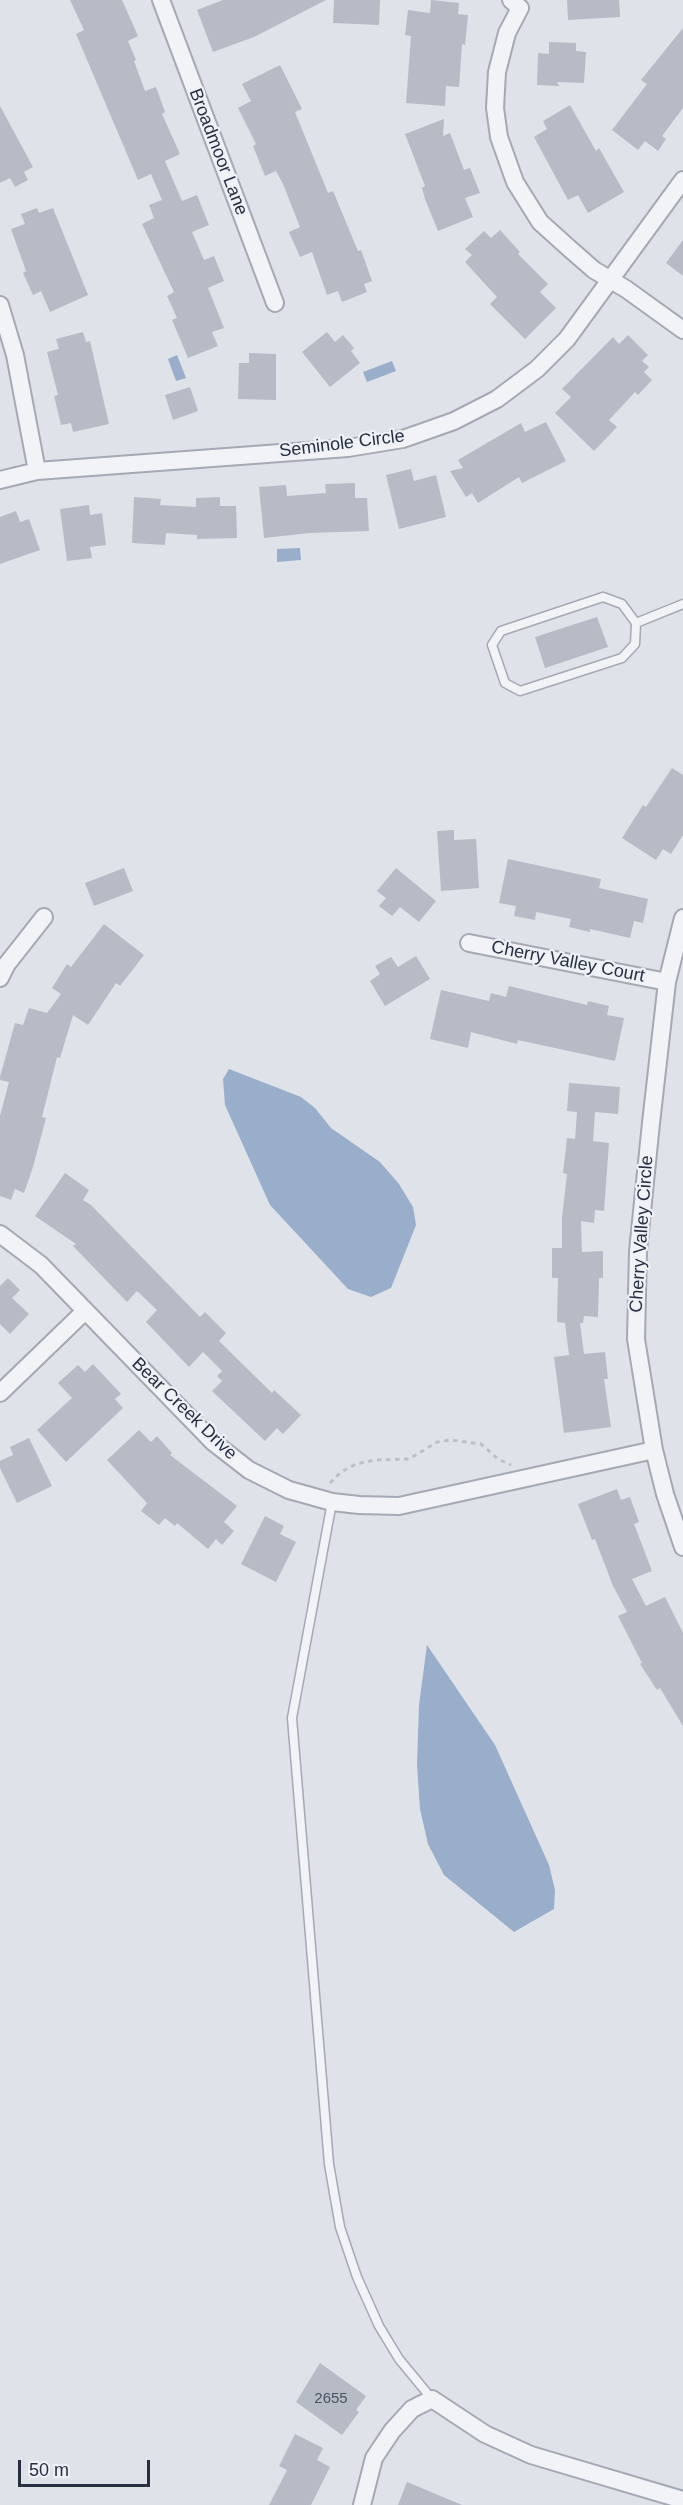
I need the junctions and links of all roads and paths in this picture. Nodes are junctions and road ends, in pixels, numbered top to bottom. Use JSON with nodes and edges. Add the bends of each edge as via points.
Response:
{"nodes":[{"id":1,"x":161,"y":0,"type":"edge"},
{"id":2,"x":511,"y":0,"type":"edge"},
{"id":3,"x":683,"y":180,"type":"edge"},
{"id":4,"x":610,"y":279,"type":"junction"},
{"id":5,"x":275,"y":303,"type":"dead end"},
{"id":6,"x":0,"y":305,"type":"edge"},
{"id":7,"x":683,"y":330,"type":"edge"},
{"id":8,"x":37,"y":471,"type":"junction"},
{"id":9,"x":0,"y":480,"type":"edge"},
{"id":10,"x":683,"y":604,"type":"edge"},
{"id":11,"x":636,"y":623,"type":"junction"},
{"id":12,"x":44,"y":917,"type":"dead end"},
{"id":13,"x":683,"y":918,"type":"edge"},
{"id":14,"x":469,"y":943,"type":"dead end"},
{"id":15,"x":0,"y":978,"type":"edge"},
{"id":16,"x":667,"y":982,"type":"junction"},
{"id":17,"x":0,"y":1234,"type":"edge"},
{"id":18,"x":85,"y":1311,"type":"junction"},
{"id":19,"x":0,"y":1393,"type":"edge"},
{"id":20,"x":654,"y":1450,"type":"junction"},
{"id":21,"x":511,"y":1465,"type":"dead end"},
{"id":22,"x":330,"y":1483,"type":"dead end"},
{"id":23,"x":332,"y":1502,"type":"junction"},
{"id":24,"x":683,"y":1547,"type":"edge"},
{"id":25,"x":432,"y":2398,"type":"junction"},
{"id":26,"x":664,"y":2499,"type":"edge"},
{"id":27,"x":683,"y":2500,"type":"edge"},
{"id":28,"x":362,"y":2505,"type":"edge"}],
"edges":[{"from":1,"to":5,"type":"street","name":"Broadmoor Lane"},
{"from":2,"to":4,"type":"street","via":[[520,8],[507,33],[497,72],[495,108],[515,182],[540,222],[594,270]]},
{"from":3,"to":4,"type":"street","name":"Seminole Circle"},
{"from":4,"to":7,"type":"street"},
{"from":4,"to":8,"type":"street","name":"Seminole Circle","via":[[567,339],[537,369],[497,399],[454,421],[404,439],[348,448]]},
{"from":6,"to":8,"type":"street","via":[[15,355]]},
{"from":8,"to":9,"type":"street","name":"Seminole Circle"},
{"from":10,"to":11,"type":"lane"},
{"from":11,"to":11,"type":"lane","via":[[622,604],[603,597],[501,631],[492,645],[506,683],[520,692],[622,658],[635,644]]},
{"from":12,"to":15,"type":"street"},
{"from":13,"to":16,"type":"street","name":"Cherry Valley Circle"},
{"from":14,"to":16,"type":"street","name":"Cherry Valley Court"},
{"from":16,"to":20,"type":"street","name":"Cherry Valley Circle","via":[[638,1251],[636,1339]]},
{"from":17,"to":18,"type":"street","name":"Bear Creek Drive","via":[[41,1265]]},
{"from":18,"to":19,"type":"street"},
{"from":18,"to":23,"type":"street","name":"Bear Creek Drive","via":[[213,1442],[249,1470],[289,1490]]},
{"from":20,"to":23,"type":"street","name":"Bear Creek Drive","via":[[399,1506]]},
{"from":20,"to":24,"type":"street","name":"Cherry Valley Circle"},
{"from":21,"to":22,"type":"path","via":[[481,1444],[451,1440],[437,1442],[409,1458],[356,1464]]},
{"from":23,"to":25,"type":"lane","via":[[292,1718],[329,2164],[340,2227],[374,2316],[399,2359]]},
{"from":25,"to":26,"type":"street","via":[[485,2434],[531,2455]]},
{"from":25,"to":28,"type":"street","via":[[412,2409],[374,2458]]},
{"from":26,"to":27,"type":"street"}]}
